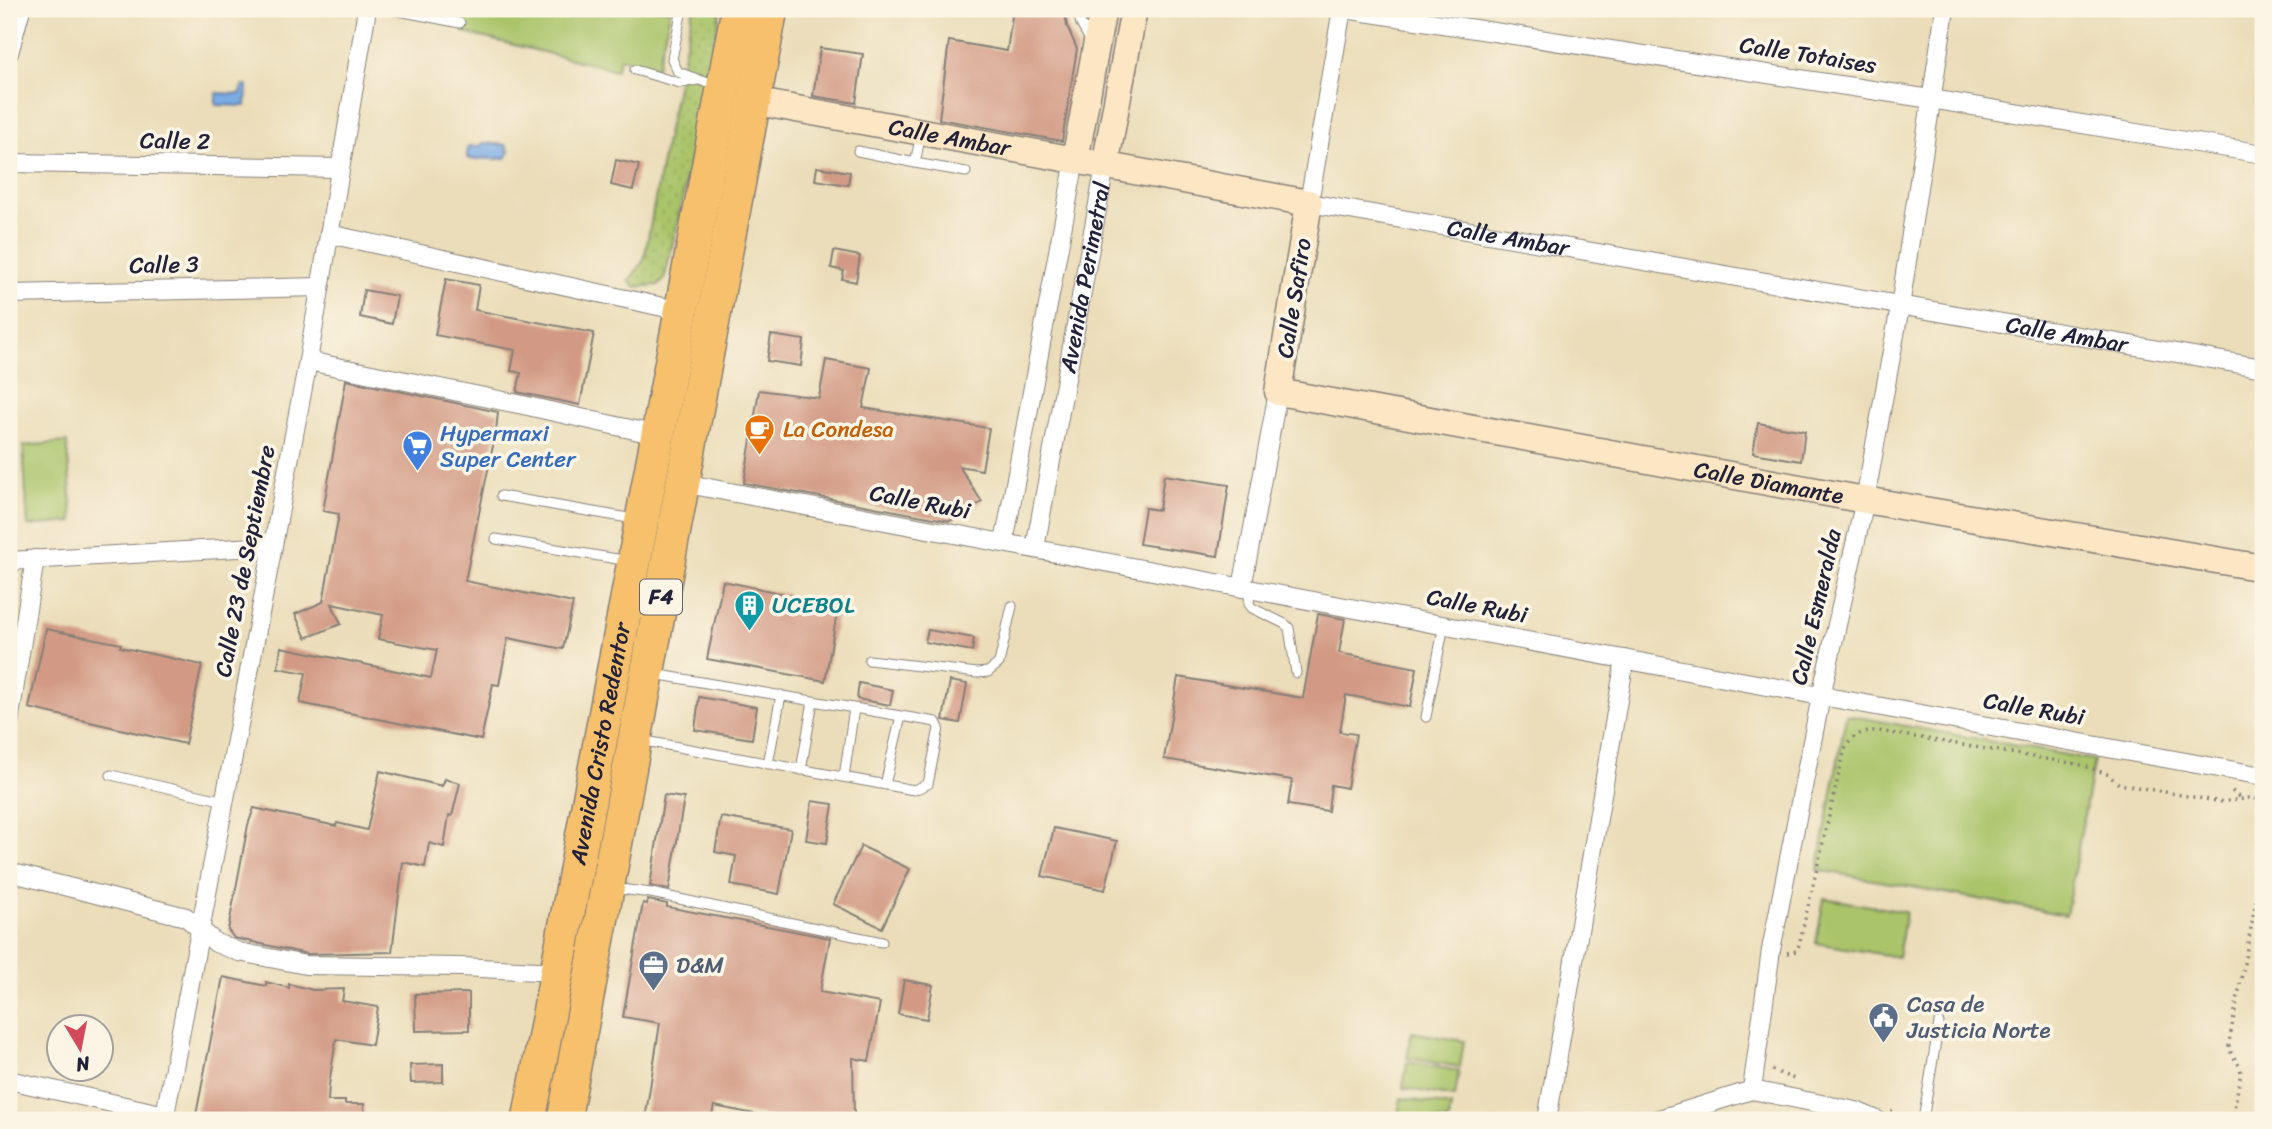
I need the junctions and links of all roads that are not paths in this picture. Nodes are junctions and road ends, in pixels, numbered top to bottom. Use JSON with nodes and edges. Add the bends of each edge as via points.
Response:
{"nodes":[{"id":1,"x":21,"y":9,"type":"edge"},
{"id":2,"x":367,"y":9,"type":"edge"},
{"id":3,"x":389,"y":9,"type":"edge"},
{"id":4,"x":682,"y":9,"type":"edge"},
{"id":5,"x":727,"y":9,"type":"edge"},
{"id":6,"x":738,"y":9,"type":"edge"},
{"id":7,"x":771,"y":9,"type":"edge"},
{"id":8,"x":785,"y":9,"type":"edge"},
{"id":9,"x":1077,"y":9,"type":"edge"},
{"id":10,"x":1103,"y":9,"type":"edge"},
{"id":11,"x":1135,"y":9,"type":"edge"},
{"id":12,"x":1343,"y":9,"type":"edge"},
{"id":13,"x":1945,"y":9,"type":"edge"},
{"id":14,"x":460,"y":23,"type":"dead end"},
{"id":15,"x":1096,"y":50,"type":"junction"},
{"id":16,"x":9,"y":53,"type":"edge"},
{"id":17,"x":635,"y":70,"type":"dead end"},
{"id":18,"x":716,"y":82,"type":"junction"},
{"id":19,"x":755,"y":90,"type":"junction"},
{"id":20,"x":1931,"y":99,"type":"junction"},
{"id":21,"x":921,"y":132,"type":"junction"},
{"id":22,"x":858,"y":151,"type":"dead end"},
{"id":23,"x":2263,"y":154,"type":"edge"},
{"id":24,"x":1075,"y":160,"type":"junction"},
{"id":25,"x":9,"y":163,"type":"edge"},
{"id":26,"x":915,"y":163,"type":"junction"},
{"id":27,"x":1105,"y":166,"type":"junction"},
{"id":28,"x":340,"y":168,"type":"junction"},
{"id":29,"x":966,"y":172,"type":"dead end"},
{"id":30,"x":1309,"y":203,"type":"junction"},
{"id":31,"x":329,"y":234,"type":"junction"},
{"id":32,"x":320,"y":287,"type":"junction"},
{"id":33,"x":9,"y":294,"type":"edge"},
{"id":34,"x":1900,"y":307,"type":"junction"},
{"id":35,"x":681,"y":311,"type":"junction"},
{"id":36,"x":308,"y":361,"type":"junction"},
{"id":37,"x":2263,"y":368,"type":"edge"},
{"id":38,"x":1278,"y":392,"type":"junction"},
{"id":39,"x":657,"y":435,"type":"junction"},
{"id":40,"x":682,"y":483,"type":"junction"},
{"id":41,"x":501,"y":496,"type":"dead end"},
{"id":42,"x":1865,"y":500,"type":"junction"},
{"id":43,"x":641,"y":520,"type":"junction"},
{"id":44,"x":496,"y":539,"type":"dead end"},
{"id":45,"x":1004,"y":543,"type":"junction"},
{"id":46,"x":272,"y":546,"type":"junction"},
{"id":47,"x":1035,"y":548,"type":"junction"},
{"id":48,"x":35,"y":559,"type":"junction"},
{"id":49,"x":9,"y":561,"type":"edge"},
{"id":50,"x":633,"y":562,"type":"junction"},
{"id":51,"x":2263,"y":568,"type":"edge"},
{"id":52,"x":1246,"y":588,"type":"junction"},
{"id":53,"x":1012,"y":606,"type":"dead end"},
{"id":54,"x":1444,"y":625,"type":"junction"},
{"id":55,"x":1625,"y":659,"type":"junction"},
{"id":56,"x":869,"y":660,"type":"dead end"},
{"id":57,"x":647,"y":673,"type":"junction"},
{"id":58,"x":1296,"y":674,"type":"dead end"},
{"id":59,"x":781,"y":695,"type":"junction"},
{"id":60,"x":1821,"y":696,"type":"junction"},
{"id":61,"x":813,"y":701,"type":"junction"},
{"id":62,"x":854,"y":708,"type":"junction"},
{"id":63,"x":901,"y":716,"type":"junction"},
{"id":64,"x":1426,"y":717,"type":"dead end"},
{"id":65,"x":9,"y":722,"type":"edge"},
{"id":66,"x":635,"y":739,"type":"junction"},
{"id":67,"x":768,"y":764,"type":"junction"},
{"id":68,"x":802,"y":770,"type":"junction"},
{"id":69,"x":111,"y":775,"type":"dead end"},
{"id":70,"x":2263,"y":776,"type":"edge"},
{"id":71,"x":844,"y":778,"type":"junction"},
{"id":72,"x":885,"y":785,"type":"junction"},
{"id":73,"x":225,"y":802,"type":"junction"},
{"id":74,"x":9,"y":872,"type":"edge"},
{"id":75,"x":608,"y":887,"type":"junction"},
{"id":76,"x":201,"y":930,"type":"junction"},
{"id":77,"x":882,"y":942,"type":"dead end"},
{"id":78,"x":556,"y":972,"type":"junction"},
{"id":79,"x":1939,"y":1023,"type":"dead end"},
{"id":80,"x":9,"y":1080,"type":"edge"},
{"id":81,"x":1752,"y":1090,"type":"junction"},
{"id":82,"x":2263,"y":1114,"type":"edge"},
{"id":83,"x":1882,"y":1115,"type":"edge"},
{"id":84,"x":165,"y":1117,"type":"edge"},
{"id":85,"x":528,"y":1120,"type":"edge"},
{"id":86,"x":564,"y":1120,"type":"edge"},
{"id":87,"x":1548,"y":1120,"type":"edge"},
{"id":88,"x":1656,"y":1120,"type":"edge"},
{"id":89,"x":1923,"y":1120,"type":"edge"},
{"id":90,"x":2262,"y":1120,"type":"edge"}],
"edges":[{"from":1,"to":16,"type":"street"},
{"from":2,"to":28,"type":"street","name":"Calle 23 de Septiembre"},
{"from":3,"to":14,"type":"lane"},
{"from":4,"to":18,"type":"lane","via":[[672,59],[678,72]]},
{"from":5,"to":18,"type":"street","name":"Avenida Cristo Redentor"},
{"from":6,"to":18,"type":"highway","name":"Avenida Cristo Redentor","number":"F4"},
{"from":7,"to":19,"type":"highway","name":"Avenida Cristo Redentor","number":"F4"},
{"from":8,"to":19,"type":"street","name":"Avenida Cristo Redentor"},
{"from":9,"to":15,"type":"lane"},
{"from":10,"to":15,"type":"street","name":"Avenida Perimetral"},
{"from":11,"to":27,"type":"street","name":"Avenida Perimetral"},
{"from":12,"to":20,"type":"street","name":"Calle Totaises"},
{"from":12,"to":30,"type":"street","name":"Calle Safiro"},
{"from":13,"to":20,"type":"street","name":"Calle Esmeralda"},
{"from":15,"to":24,"type":"street","name":"Avenida Perimetral"},
{"from":17,"to":18,"type":"lane","via":[[680,83]]},
{"from":18,"to":35,"type":"highway","name":"Avenida Cristo Redentor","number":"F4"},
{"from":19,"to":21,"type":"street","name":"Calle Ambar"},
{"from":19,"to":40,"type":"highway","name":"Avenida Cristo Redentor","number":"F4"},
{"from":20,"to":23,"type":"street","name":"Calle Totaises"},
{"from":20,"to":34,"type":"street","name":"Calle Esmeralda"},
{"from":21,"to":24,"type":"street","name":"Calle Ambar"},
{"from":21,"to":26,"type":"lane"},
{"from":22,"to":26,"type":"lane"},
{"from":24,"to":27,"type":"street","name":"Calle Ambar"},
{"from":24,"to":45,"type":"street","name":"Avenida Perimetral"},
{"from":25,"to":28,"type":"street","name":"Calle 2"},
{"from":26,"to":29,"type":"lane"},
{"from":27,"to":30,"type":"street","name":"Calle Ambar"},
{"from":27,"to":47,"type":"street","name":"Avenida Perimetral"},
{"from":28,"to":31,"type":"street","name":"Calle 23 de Septiembre"},
{"from":30,"to":34,"type":"street","name":"Calle Ambar"},
{"from":30,"to":38,"type":"street","name":"Calle Safiro"},
{"from":31,"to":32,"type":"street","name":"Calle 23 de Septiembre"},
{"from":31,"to":35,"type":"street"},
{"from":32,"to":33,"type":"street","name":"Calle 3"},
{"from":32,"to":36,"type":"street","name":"Calle 23 de Septiembre"},
{"from":34,"to":37,"type":"street","name":"Calle Ambar"},
{"from":34,"to":42,"type":"street","name":"Calle Esmeralda"},
{"from":35,"to":39,"type":"highway","name":"Avenida Cristo Redentor","number":"F4"},
{"from":36,"to":39,"type":"street"},
{"from":36,"to":46,"type":"street","name":"Calle 23 de Septiembre"},
{"from":38,"to":42,"type":"street","name":"Calle Diamante"},
{"from":38,"to":52,"type":"street","name":"Calle Safiro"},
{"from":39,"to":43,"type":"highway","name":"Avenida Cristo Redentor","number":"F4"},
{"from":40,"to":45,"type":"street","name":"Calle Rubi"},
{"from":40,"to":57,"type":"highway","name":"Avenida Cristo Redentor","number":"F4"},
{"from":41,"to":43,"type":"lane"},
{"from":42,"to":51,"type":"street","name":"Calle Diamante"},
{"from":42,"to":60,"type":"street","name":"Calle Esmeralda"},
{"from":43,"to":50,"type":"highway","name":"Avenida Cristo Redentor","number":"F4"},
{"from":44,"to":50,"type":"lane"},
{"from":45,"to":47,"type":"street","name":"Calle Rubi"},
{"from":46,"to":48,"type":"street"},
{"from":46,"to":73,"type":"street","name":"Calle 23 de Septiembre"},
{"from":47,"to":52,"type":"street","name":"Calle Rubi"},
{"from":48,"to":49,"type":"street"},
{"from":48,"to":65,"type":"street"},
{"from":50,"to":78,"type":"highway","name":"Avenida Cristo Redentor","number":"F4"},
{"from":52,"to":54,"type":"street","name":"Calle Rubi"},
{"from":52,"to":58,"type":"lane","via":[[1252,608],[1289,628]]},
{"from":53,"to":56,"type":"lane","via":[[999,663],[988,672]]},
{"from":54,"to":55,"type":"street","name":"Calle Rubi"},
{"from":54,"to":64,"type":"lane"},
{"from":55,"to":60,"type":"street","name":"Calle Rubi"},
{"from":55,"to":87,"type":"street"},
{"from":57,"to":59,"type":"lane"},
{"from":57,"to":66,"type":"highway","name":"Avenida Cristo Redentor","number":"F4"},
{"from":59,"to":61,"type":"lane"},
{"from":59,"to":67,"type":"lane"},
{"from":60,"to":70,"type":"street","name":"Calle Rubi"},
{"from":60,"to":81,"type":"street","name":"Calle Esmeralda","via":[[1771,950]]},
{"from":61,"to":62,"type":"lane"},
{"from":61,"to":68,"type":"lane"},
{"from":62,"to":63,"type":"lane"},
{"from":62,"to":71,"type":"lane"},
{"from":63,"to":72,"type":"lane"},
{"from":63,"to":72,"type":"lane","via":[[938,724],[928,784],[914,790]]},
{"from":66,"to":67,"type":"lane"},
{"from":66,"to":75,"type":"highway","name":"Avenida Cristo Redentor","number":"F4"},
{"from":67,"to":68,"type":"lane"},
{"from":68,"to":71,"type":"lane"},
{"from":69,"to":73,"type":"lane"},
{"from":71,"to":72,"type":"lane"},
{"from":73,"to":76,"type":"street","name":"Calle 23 de Septiembre"},
{"from":74,"to":76,"type":"street","via":[[186,917]]},
{"from":75,"to":77,"type":"lane"},
{"from":75,"to":86,"type":"highway","name":"Avenida Cristo Redentor","number":"F4"},
{"from":76,"to":78,"type":"street","via":[[216,943],[239,952],[306,965]]},
{"from":76,"to":84,"type":"street","name":"Calle 23 de Septiembre"},
{"from":78,"to":85,"type":"highway","name":"Avenida Cristo Redentor","number":"F4"},
{"from":79,"to":89,"type":"lane"},
{"from":80,"to":84,"type":"street"},
{"from":81,"to":83,"type":"street"},
{"from":81,"to":88,"type":"street"},
{"from":82,"to":90,"type":"lane"}]}
